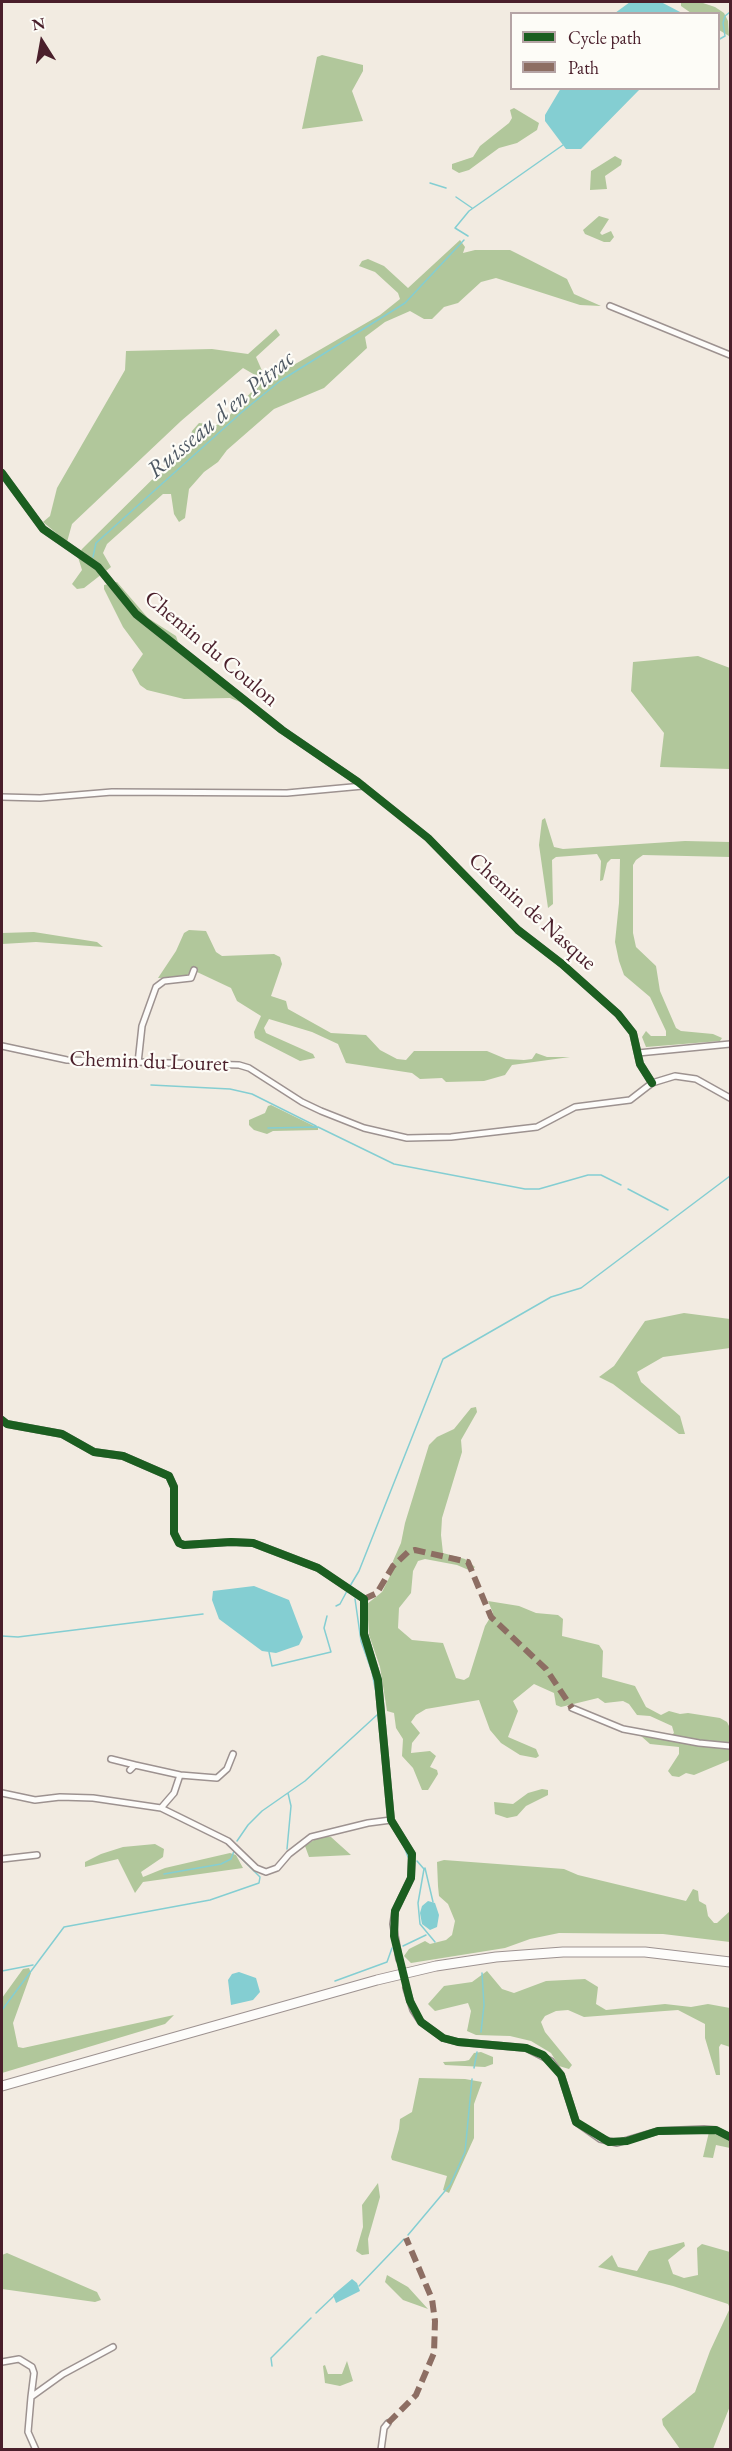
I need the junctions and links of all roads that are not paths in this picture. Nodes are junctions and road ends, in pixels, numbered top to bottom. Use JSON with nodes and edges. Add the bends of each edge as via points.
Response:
{"nodes":[{"id":1,"x":610,"y":306,"type":"dead end"},
{"id":2,"x":730,"y":355,"type":"edge"},
{"id":3,"x":2,"y":473,"type":"edge"},
{"id":4,"x":363,"y":786,"type":"junction"},
{"id":5,"x":2,"y":797,"type":"edge"},
{"id":6,"x":194,"y":970,"type":"dead end"},
{"id":7,"x":730,"y":1044,"type":"edge"},
{"id":8,"x":2,"y":1046,"type":"edge"},
{"id":9,"x":638,"y":1053,"type":"junction"},
{"id":10,"x":138,"y":1063,"type":"junction"},
{"id":11,"x":652,"y":1083,"type":"junction"},
{"id":12,"x":730,"y":1098,"type":"edge"},
{"id":13,"x":3,"y":1423,"type":"edge"},
{"id":14,"x":572,"y":1708,"type":"dead end"},
{"id":15,"x":730,"y":1746,"type":"edge"},
{"id":16,"x":233,"y":1754,"type":"dead end"},
{"id":17,"x":111,"y":1759,"type":"dead end"},
{"id":18,"x":180,"y":1774,"type":"junction"},
{"id":19,"x":2,"y":1793,"type":"edge"},
{"id":20,"x":161,"y":1808,"type":"junction"},
{"id":21,"x":391,"y":1820,"type":"junction"},
{"id":22,"x":37,"y":1855,"type":"dead end"},
{"id":23,"x":2,"y":1859,"type":"edge"},
{"id":24,"x":399,"y":1959,"type":"tunnel mouth"},
{"id":25,"x":730,"y":1962,"type":"edge"},
{"id":26,"x":406,"y":1988,"type":"tunnel mouth"},
{"id":27,"x":2,"y":2086,"type":"edge"},
{"id":28,"x":730,"y":2137,"type":"edge"},
{"id":29,"x":112,"y":2347,"type":"dead end"},
{"id":30,"x":2,"y":2362,"type":"edge"},
{"id":31,"x":31,"y":2397,"type":"junction"},
{"id":32,"x":388,"y":2423,"type":"dead end"},
{"id":33,"x":36,"y":2450,"type":"edge"},
{"id":34,"x":381,"y":2450,"type":"edge"}],
"edges":[{"from":1,"to":2,"type":"street"},
{"from":3,"to":4,"type":"street","name":"Chemin du Coulon","via":[[43,529],[98,567],[136,614],[282,730]]},
{"from":4,"to":5,"type":"street","via":[[287,793],[101,792]]},
{"from":4,"to":9,"type":"street","name":"Chemin de Nasque","via":[[429,838],[518,930],[618,1014],[633,1032]]},
{"from":6,"to":10,"type":"street","via":[[191,978],[164,981],[156,987],[142,1026]]},
{"from":7,"to":9,"type":"street"},
{"from":8,"to":10,"type":"street","name":"Chemin du Louret","via":[[67,1060]]},
{"from":9,"to":11,"type":"street","name":"Chemin de Nasque","via":[[644,1073]]},
{"from":10,"to":11,"type":"street","name":"Chemin du Louret","via":[[239,1065],[342,1120],[422,1139],[537,1127],[575,1107],[630,1100]]},
{"from":11,"to":12,"type":"street","name":"Chemin du Louret","via":[[665,1078],[696,1079]]},
{"from":13,"to":21,"type":"street","via":[[62,1434],[94,1452],[123,1456],[169,1476],[174,1486],[174,1533],[183,1545],[253,1543],[318,1568],[363,1599],[364,1634],[378,1680]]},
{"from":14,"to":15,"type":"street","via":[[623,1729]]},
{"from":16,"to":18,"type":"street","via":[[228,1769],[216,1778]]},
{"from":17,"to":18,"type":"street","via":[[132,1768]]},
{"from":18,"to":20,"type":"street","via":[[174,1793]]},
{"from":19,"to":20,"type":"street","via":[[35,1800],[93,1798]]},
{"from":20,"to":21,"type":"street","via":[[228,1841],[256,1868],[266,1872],[277,1868],[311,1836]]},
{"from":21,"to":24,"type":"street","via":[[412,1854],[411,1878],[393,1924]]},
{"from":22,"to":23,"type":"street"},
{"from":25,"to":27,"type":"highway","via":[[645,1952],[563,1952],[436,1966]]},
{"from":26,"to":28,"type":"street","via":[[421,2022],[443,2038],[526,2048],[551,2061],[561,2075],[576,2122],[600,2139],[617,2143],[658,2131],[704,2129]]},
{"from":29,"to":31,"type":"street"},
{"from":30,"to":31,"type":"street","via":[[19,2359],[32,2367]]},
{"from":31,"to":33,"type":"street","via":[[28,2432]]},
{"from":32,"to":34,"type":"street"}]}
